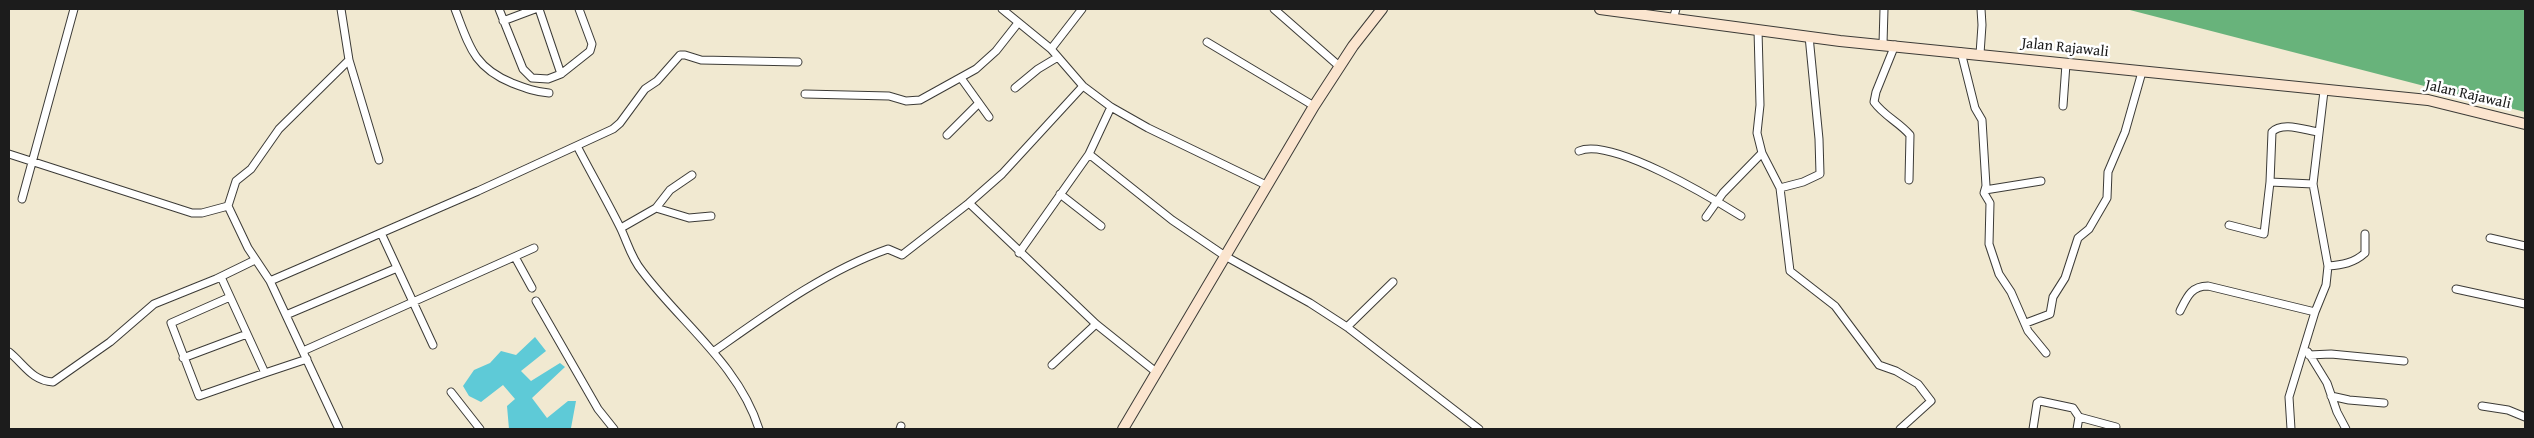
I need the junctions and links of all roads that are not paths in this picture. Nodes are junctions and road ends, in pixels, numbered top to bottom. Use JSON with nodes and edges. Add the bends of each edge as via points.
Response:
{"nodes":[{"id":1,"x":74,"y":9,"type":"edge"},
{"id":2,"x":341,"y":9,"type":"edge"},
{"id":3,"x":455,"y":9,"type":"edge"},
{"id":4,"x":499,"y":9,"type":"edge"},
{"id":5,"x":534,"y":9,"type":"edge"},
{"id":6,"x":539,"y":9,"type":"edge"},
{"id":7,"x":579,"y":9,"type":"edge"},
{"id":8,"x":1002,"y":9,"type":"edge"},
{"id":9,"x":1082,"y":9,"type":"edge"},
{"id":10,"x":1274,"y":9,"type":"edge"},
{"id":11,"x":1382,"y":9,"type":"edge"},
{"id":12,"x":1600,"y":9,"type":"edge"},
{"id":13,"x":1884,"y":9,"type":"edge"},
{"id":14,"x":1981,"y":9,"type":"edge"},
{"id":15,"x":1675,"y":14,"type":"edge"},
{"id":16,"x":503,"y":21,"type":"junction"},
{"id":17,"x":1018,"y":23,"type":"junction"},
{"id":18,"x":1758,"y":30,"type":"junction"},
{"id":19,"x":1809,"y":36,"type":"junction"},
{"id":20,"x":1207,"y":42,"type":"dead end"},
{"id":21,"x":1883,"y":44,"type":"junction"},
{"id":22,"x":1896,"y":45,"type":"junction"},
{"id":23,"x":1051,"y":48,"type":"junction"},
{"id":24,"x":1961,"y":52,"type":"junction"},
{"id":25,"x":1980,"y":54,"type":"junction"},
{"id":26,"x":1058,"y":57,"type":"junction"},
{"id":27,"x":349,"y":60,"type":"junction"},
{"id":28,"x":798,"y":62,"type":"dead end"},
{"id":29,"x":2066,"y":64,"type":"junction"},
{"id":30,"x":1339,"y":66,"type":"junction"},
{"id":31,"x":2142,"y":72,"type":"junction"},
{"id":32,"x":561,"y":74,"type":"junction"},
{"id":33,"x":961,"y":78,"type":"junction"},
{"id":34,"x":1083,"y":86,"type":"junction"},
{"id":35,"x":1015,"y":88,"type":"dead end"},
{"id":36,"x":2324,"y":91,"type":"junction"},
{"id":37,"x":549,"y":93,"type":"dead end"},
{"id":38,"x":805,"y":94,"type":"dead end"},
{"id":39,"x":978,"y":104,"type":"junction"},
{"id":40,"x":1314,"y":106,"type":"junction"},
{"id":41,"x":2063,"y":106,"type":"dead end"},
{"id":42,"x":1111,"y":107,"type":"junction"},
{"id":43,"x":989,"y":117,"type":"dead end"},
{"id":44,"x":2525,"y":124,"type":"edge"},
{"id":45,"x":2318,"y":132,"type":"junction"},
{"id":46,"x":947,"y":135,"type":"dead end"},
{"id":47,"x":576,"y":146,"type":"junction"},
{"id":48,"x":1579,"y":151,"type":"dead end"},
{"id":49,"x":1762,"y":153,"type":"junction"},
{"id":50,"x":9,"y":154,"type":"edge"},
{"id":51,"x":1089,"y":154,"type":"junction"},
{"id":52,"x":31,"y":160,"type":"junction"},
{"id":53,"x":378,"y":160,"type":"dead end"},
{"id":54,"x":692,"y":175,"type":"dead end"},
{"id":55,"x":1909,"y":180,"type":"dead end"},
{"id":56,"x":2042,"y":181,"type":"dead end"},
{"id":57,"x":2270,"y":182,"type":"junction"},
{"id":58,"x":2312,"y":184,"type":"junction"},
{"id":59,"x":1266,"y":185,"type":"junction"},
{"id":60,"x":1780,"y":188,"type":"junction"},
{"id":61,"x":1985,"y":190,"type":"junction"},
{"id":62,"x":1060,"y":194,"type":"junction"},
{"id":63,"x":22,"y":199,"type":"dead end"},
{"id":64,"x":1717,"y":201,"type":"junction"},
{"id":65,"x":969,"y":203,"type":"junction"},
{"id":66,"x":228,"y":206,"type":"junction"},
{"id":67,"x":656,"y":208,"type":"junction"},
{"id":68,"x":711,"y":216,"type":"dead end"},
{"id":69,"x":1742,"y":216,"type":"dead end"},
{"id":70,"x":1706,"y":217,"type":"dead end"},
{"id":71,"x":2229,"y":225,"type":"dead end"},
{"id":72,"x":1101,"y":226,"type":"dead end"},
{"id":73,"x":621,"y":228,"type":"junction"},
{"id":74,"x":381,"y":233,"type":"junction"},
{"id":75,"x":2365,"y":234,"type":"dead end"},
{"id":76,"x":2490,"y":238,"type":"dead end"},
{"id":77,"x":2525,"y":246,"type":"edge"},
{"id":78,"x":534,"y":248,"type":"dead end"},
{"id":79,"x":1019,"y":253,"type":"junction"},
{"id":80,"x":1225,"y":256,"type":"junction"},
{"id":81,"x":515,"y":257,"type":"junction"},
{"id":82,"x":255,"y":260,"type":"junction"},
{"id":83,"x":2328,"y":266,"type":"junction"},
{"id":84,"x":397,"y":268,"type":"junction"},
{"id":85,"x":221,"y":277,"type":"junction"},
{"id":86,"x":270,"y":281,"type":"junction"},
{"id":87,"x":1393,"y":282,"type":"dead end"},
{"id":88,"x":532,"y":288,"type":"dead end"},
{"id":89,"x":2456,"y":289,"type":"dead end"},
{"id":90,"x":230,"y":297,"type":"junction"},
{"id":91,"x":536,"y":301,"type":"dead end"},
{"id":92,"x":413,"y":302,"type":"junction"},
{"id":93,"x":2525,"y":304,"type":"edge"},
{"id":94,"x":2180,"y":311,"type":"dead end"},
{"id":95,"x":2315,"y":312,"type":"junction"},
{"id":96,"x":286,"y":315,"type":"junction"},
{"id":97,"x":2026,"y":323,"type":"junction"},
{"id":98,"x":1096,"y":324,"type":"junction"},
{"id":99,"x":1347,"y":327,"type":"junction"},
{"id":100,"x":247,"y":334,"type":"junction"},
{"id":101,"x":433,"y":345,"type":"dead end"},
{"id":102,"x":2305,"y":347,"type":"junction"},
{"id":103,"x":303,"y":351,"type":"junction"},
{"id":104,"x":9,"y":352,"type":"edge"},
{"id":105,"x":713,"y":352,"type":"junction"},
{"id":106,"x":2046,"y":353,"type":"dead end"},
{"id":107,"x":2309,"y":354,"type":"junction"},
{"id":108,"x":183,"y":358,"type":"junction"},
{"id":109,"x":307,"y":359,"type":"junction"},
{"id":110,"x":2404,"y":361,"type":"dead end"},
{"id":111,"x":1052,"y":365,"type":"dead end"},
{"id":112,"x":1156,"y":372,"type":"junction"},
{"id":113,"x":265,"y":373,"type":"junction"},
{"id":114,"x":451,"y":392,"type":"dead end"},
{"id":115,"x":2331,"y":396,"type":"junction"},
{"id":116,"x":2384,"y":403,"type":"dead end"},
{"id":117,"x":2482,"y":406,"type":"dead end"},
{"id":118,"x":2079,"y":417,"type":"junction"},
{"id":119,"x":2525,"y":417,"type":"edge"},
{"id":120,"x":339,"y":429,"type":"edge"},
{"id":121,"x":480,"y":429,"type":"edge"},
{"id":122,"x":614,"y":429,"type":"edge"},
{"id":123,"x":759,"y":429,"type":"edge"},
{"id":124,"x":1123,"y":429,"type":"edge"},
{"id":125,"x":1478,"y":429,"type":"edge"},
{"id":126,"x":1900,"y":429,"type":"edge"},
{"id":127,"x":2033,"y":429,"type":"edge"},
{"id":128,"x":2077,"y":429,"type":"edge"},
{"id":129,"x":2118,"y":429,"type":"edge"},
{"id":130,"x":2291,"y":429,"type":"edge"},
{"id":131,"x":2346,"y":429,"type":"edge"}],
"edges":[{"from":1,"to":52,"type":"street"},
{"from":2,"to":27,"type":"street"},
{"from":3,"to":37,"type":"street","via":[[469,45],[485,68],[494,76],[534,92]]},
{"from":4,"to":16,"type":"street"},
{"from":5,"to":16,"type":"street"},
{"from":6,"to":32,"type":"street"},
{"from":7,"to":32,"type":"street","via":[[592,44],[590,51]]},
{"from":8,"to":17,"type":"street"},
{"from":9,"to":23,"type":"street"},
{"from":10,"to":30,"type":"street"},
{"from":11,"to":30,"type":"street"},
{"from":12,"to":15,"type":"street","name":"Jalan Rajawali"},
{"from":13,"to":21,"type":"street"},
{"from":14,"to":25,"type":"street"},
{"from":15,"to":18,"type":"street","name":"Jalan Rajawali"},
{"from":16,"to":32,"type":"street","via":[[523,69],[532,78],[548,79]]},
{"from":17,"to":23,"type":"street"},
{"from":17,"to":33,"type":"street","via":[[996,51]]},
{"from":18,"to":19,"type":"street","name":"Jalan Rajawali"},
{"from":18,"to":49,"type":"street","via":[[1760,105],[1757,133]]},
{"from":19,"to":21,"type":"street","name":"Jalan Rajawali"},
{"from":19,"to":60,"type":"street","via":[[1820,174]]},
{"from":20,"to":40,"type":"street"},
{"from":21,"to":22,"type":"street","name":"Jalan Rajawali"},
{"from":22,"to":24,"type":"street","name":"Jalan Rajawali"},
{"from":22,"to":55,"type":"street","via":[[1874,102],[1881,112],[1901,124],[1910,134]]},
{"from":23,"to":26,"type":"street"},
{"from":24,"to":25,"type":"street","name":"Jalan Rajawali"},
{"from":24,"to":61,"type":"street","via":[[1975,108],[1982,120]]},
{"from":25,"to":29,"type":"street","name":"Jalan Rajawali"},
{"from":26,"to":34,"type":"street"},
{"from":26,"to":35,"type":"street"},
{"from":27,"to":53,"type":"street"},
{"from":27,"to":66,"type":"street","via":[[278,129],[251,169],[236,181]]},
{"from":28,"to":47,"type":"street","via":[[701,60],[680,56],[645,89],[617,126]]},
{"from":29,"to":31,"type":"street","name":"Jalan Rajawali"},
{"from":29,"to":41,"type":"street"},
{"from":30,"to":40,"type":"street"},
{"from":31,"to":36,"type":"street","name":"Jalan Rajawali"},
{"from":31,"to":97,"type":"street","via":[[2108,172],[2107,198],[2089,229],[2078,238],[2065,278],[2053,296],[2050,314]]},
{"from":33,"to":38,"type":"street","via":[[920,100]]},
{"from":33,"to":39,"type":"street"},
{"from":34,"to":42,"type":"street"},
{"from":34,"to":65,"type":"street","via":[[1027,149]]},
{"from":36,"to":44,"type":"street","name":"Jalan Rajawali","via":[[2428,100]]},
{"from":36,"to":45,"type":"street"},
{"from":39,"to":43,"type":"street"},
{"from":39,"to":46,"type":"street"},
{"from":40,"to":59,"type":"street"},
{"from":42,"to":51,"type":"street"},
{"from":42,"to":59,"type":"street"},
{"from":45,"to":57,"type":"street","via":[[2283,127],[2272,132]]},
{"from":45,"to":58,"type":"street"},
{"from":47,"to":73,"type":"street"},
{"from":47,"to":74,"type":"street"},
{"from":48,"to":64,"type":"street","via":[[1591,148],[1629,158]]},
{"from":49,"to":60,"type":"street"},
{"from":49,"to":64,"type":"street"},
{"from":50,"to":52,"type":"street"},
{"from":51,"to":62,"type":"street"},
{"from":51,"to":80,"type":"street"},
{"from":52,"to":63,"type":"street"},
{"from":52,"to":66,"type":"street","via":[[192,213]]},
{"from":54,"to":67,"type":"street","via":[[670,190]]},
{"from":56,"to":61,"type":"street"},
{"from":57,"to":58,"type":"street"},
{"from":57,"to":71,"type":"street","via":[[2264,234]]},
{"from":58,"to":83,"type":"street"},
{"from":59,"to":80,"type":"street"},
{"from":60,"to":126,"type":"street","via":[[1790,271],[1835,306],[1879,365],[1918,384],[1931,400]]},
{"from":61,"to":97,"type":"street","via":[[1990,203],[1989,244],[1999,274]]},
{"from":62,"to":72,"type":"street"},
{"from":62,"to":79,"type":"street"},
{"from":64,"to":69,"type":"street"},
{"from":64,"to":70,"type":"street"},
{"from":65,"to":79,"type":"street"},
{"from":65,"to":105,"type":"street","via":[[902,255],[888,249],[833,275]]},
{"from":66,"to":82,"type":"street"},
{"from":67,"to":68,"type":"street","via":[[689,218]]},
{"from":67,"to":73,"type":"street"},
{"from":73,"to":105,"type":"street","via":[[642,272]]},
{"from":74,"to":84,"type":"street"},
{"from":74,"to":86,"type":"street"},
{"from":75,"to":83,"type":"street","via":[[2365,253],[2358,260]]},
{"from":76,"to":77,"type":"street"},
{"from":78,"to":81,"type":"street"},
{"from":79,"to":98,"type":"street"},
{"from":80,"to":99,"type":"street"},
{"from":80,"to":112,"type":"street"},
{"from":81,"to":88,"type":"street"},
{"from":81,"to":92,"type":"street"},
{"from":82,"to":85,"type":"street"},
{"from":82,"to":86,"type":"street"},
{"from":83,"to":95,"type":"street","via":[[2326,285]]},
{"from":84,"to":92,"type":"street"},
{"from":84,"to":96,"type":"street"},
{"from":85,"to":90,"type":"street"},
{"from":85,"to":104,"type":"street","via":[[154,304],[110,342],[53,382],[29,373]]},
{"from":86,"to":96,"type":"street"},
{"from":87,"to":99,"type":"street"},
{"from":89,"to":93,"type":"street"},
{"from":90,"to":100,"type":"street"},
{"from":90,"to":108,"type":"street","via":[[171,323]]},
{"from":91,"to":122,"type":"street","via":[[598,409]]},
{"from":92,"to":101,"type":"street"},
{"from":92,"to":103,"type":"street"},
{"from":94,"to":95,"type":"street","via":[[2190,292],[2199,286],[2208,286]]},
{"from":95,"to":102,"type":"street"},
{"from":96,"to":103,"type":"street"},
{"from":97,"to":106,"type":"street","via":[[2028,331]]},
{"from":98,"to":111,"type":"street"},
{"from":98,"to":112,"type":"street"},
{"from":99,"to":125,"type":"street"},
{"from":100,"to":108,"type":"street"},
{"from":100,"to":113,"type":"street"},
{"from":102,"to":107,"type":"street"},
{"from":102,"to":130,"type":"street","via":[[2290,397]]},
{"from":103,"to":109,"type":"street"},
{"from":105,"to":123,"type":"street","via":[[747,397]]},
{"from":107,"to":110,"type":"street"},
{"from":107,"to":115,"type":"street"},
{"from":108,"to":113,"type":"street","via":[[200,396]]},
{"from":109,"to":113,"type":"street"},
{"from":109,"to":120,"type":"street"},
{"from":112,"to":124,"type":"street"},
{"from":114,"to":121,"type":"street"},
{"from":115,"to":116,"type":"street"},
{"from":115,"to":131,"type":"street"},
{"from":117,"to":119,"type":"street","via":[[2508,410]]},
{"from":118,"to":127,"type":"street","via":[[2074,408],[2040,401]]},
{"from":118,"to":128,"type":"street"},
{"from":118,"to":129,"type":"street"}]}
